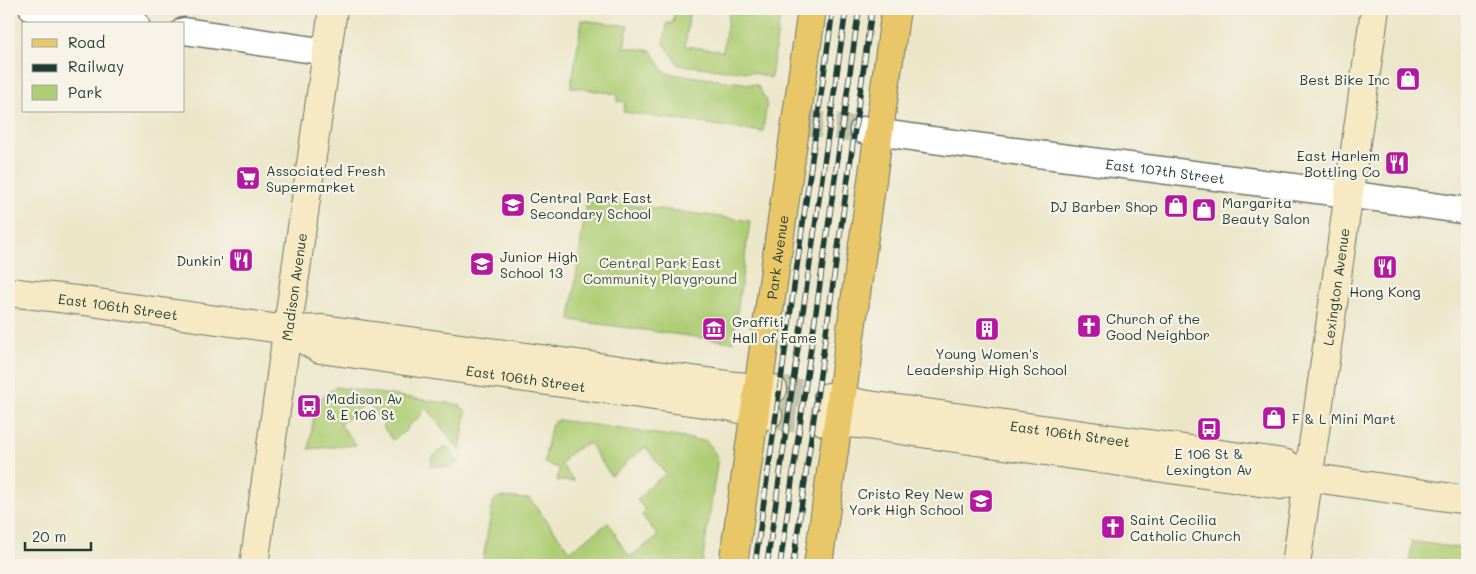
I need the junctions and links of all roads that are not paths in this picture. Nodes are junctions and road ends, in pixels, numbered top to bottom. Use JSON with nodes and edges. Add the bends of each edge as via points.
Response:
{"nodes":[{"id":1,"x":33,"y":9,"type":"edge"},
{"id":2,"x":333,"y":9,"type":"edge"},
{"id":3,"x":812,"y":9,"type":"edge"},
{"id":4,"x":896,"y":9,"type":"edge"},
{"id":5,"x":1375,"y":9,"type":"edge"},
{"id":6,"x":122,"y":22,"type":"edge"},
{"id":7,"x":185,"y":31,"type":"edge"},
{"id":8,"x":327,"y":52,"type":"junction"},
{"id":9,"x":871,"y":132,"type":"junction"},
{"id":10,"x":1349,"y":193,"type":"junction"},
{"id":11,"x":1467,"y":211,"type":"edge"},
{"id":12,"x":9,"y":292,"type":"edge"},
{"id":13,"x":287,"y":330,"type":"junction"},
{"id":14,"x":763,"y":401,"type":"junction"},
{"id":15,"x":833,"y":410,"type":"junction"},
{"id":16,"x":1308,"y":477,"type":"junction"},
{"id":17,"x":1467,"y":500,"type":"edge"},
{"id":18,"x":254,"y":565,"type":"edge"},
{"id":19,"x":733,"y":565,"type":"edge"},
{"id":20,"x":818,"y":565,"type":"edge"},
{"id":21,"x":1296,"y":565,"type":"edge"}],
"edges":[{"from":1,"to":6,"type":"street"},
{"from":2,"to":8,"type":"main road","name":"Madison Avenue"},
{"from":3,"to":14,"type":"main road","name":"Park Avenue"},
{"from":4,"to":9,"type":"main road"},
{"from":5,"to":10,"type":"main road","name":"Lexington Avenue"},
{"from":7,"to":8,"type":"street"},
{"from":8,"to":13,"type":"main road","name":"Madison Avenue"},
{"from":9,"to":10,"type":"street","name":"East 107th Street"},
{"from":9,"to":15,"type":"main road"},
{"from":10,"to":11,"type":"street","name":"East 107th Street"},
{"from":10,"to":16,"type":"main road","name":"Lexington Avenue"},
{"from":12,"to":13,"type":"main road","name":"East 106th Street"},
{"from":13,"to":14,"type":"main road","name":"East 106th Street","via":[[323,329]]},
{"from":13,"to":18,"type":"main road","name":"Madison Avenue"},
{"from":14,"to":19,"type":"main road","name":"Park Avenue"},
{"from":15,"to":16,"type":"main road","name":"East 106th Street","via":[[859,424],[1280,485]]},
{"from":15,"to":20,"type":"main road"},
{"from":16,"to":17,"type":"main road","name":"East 106th Street"},
{"from":16,"to":21,"type":"main road","name":"Lexington Avenue"}]}
